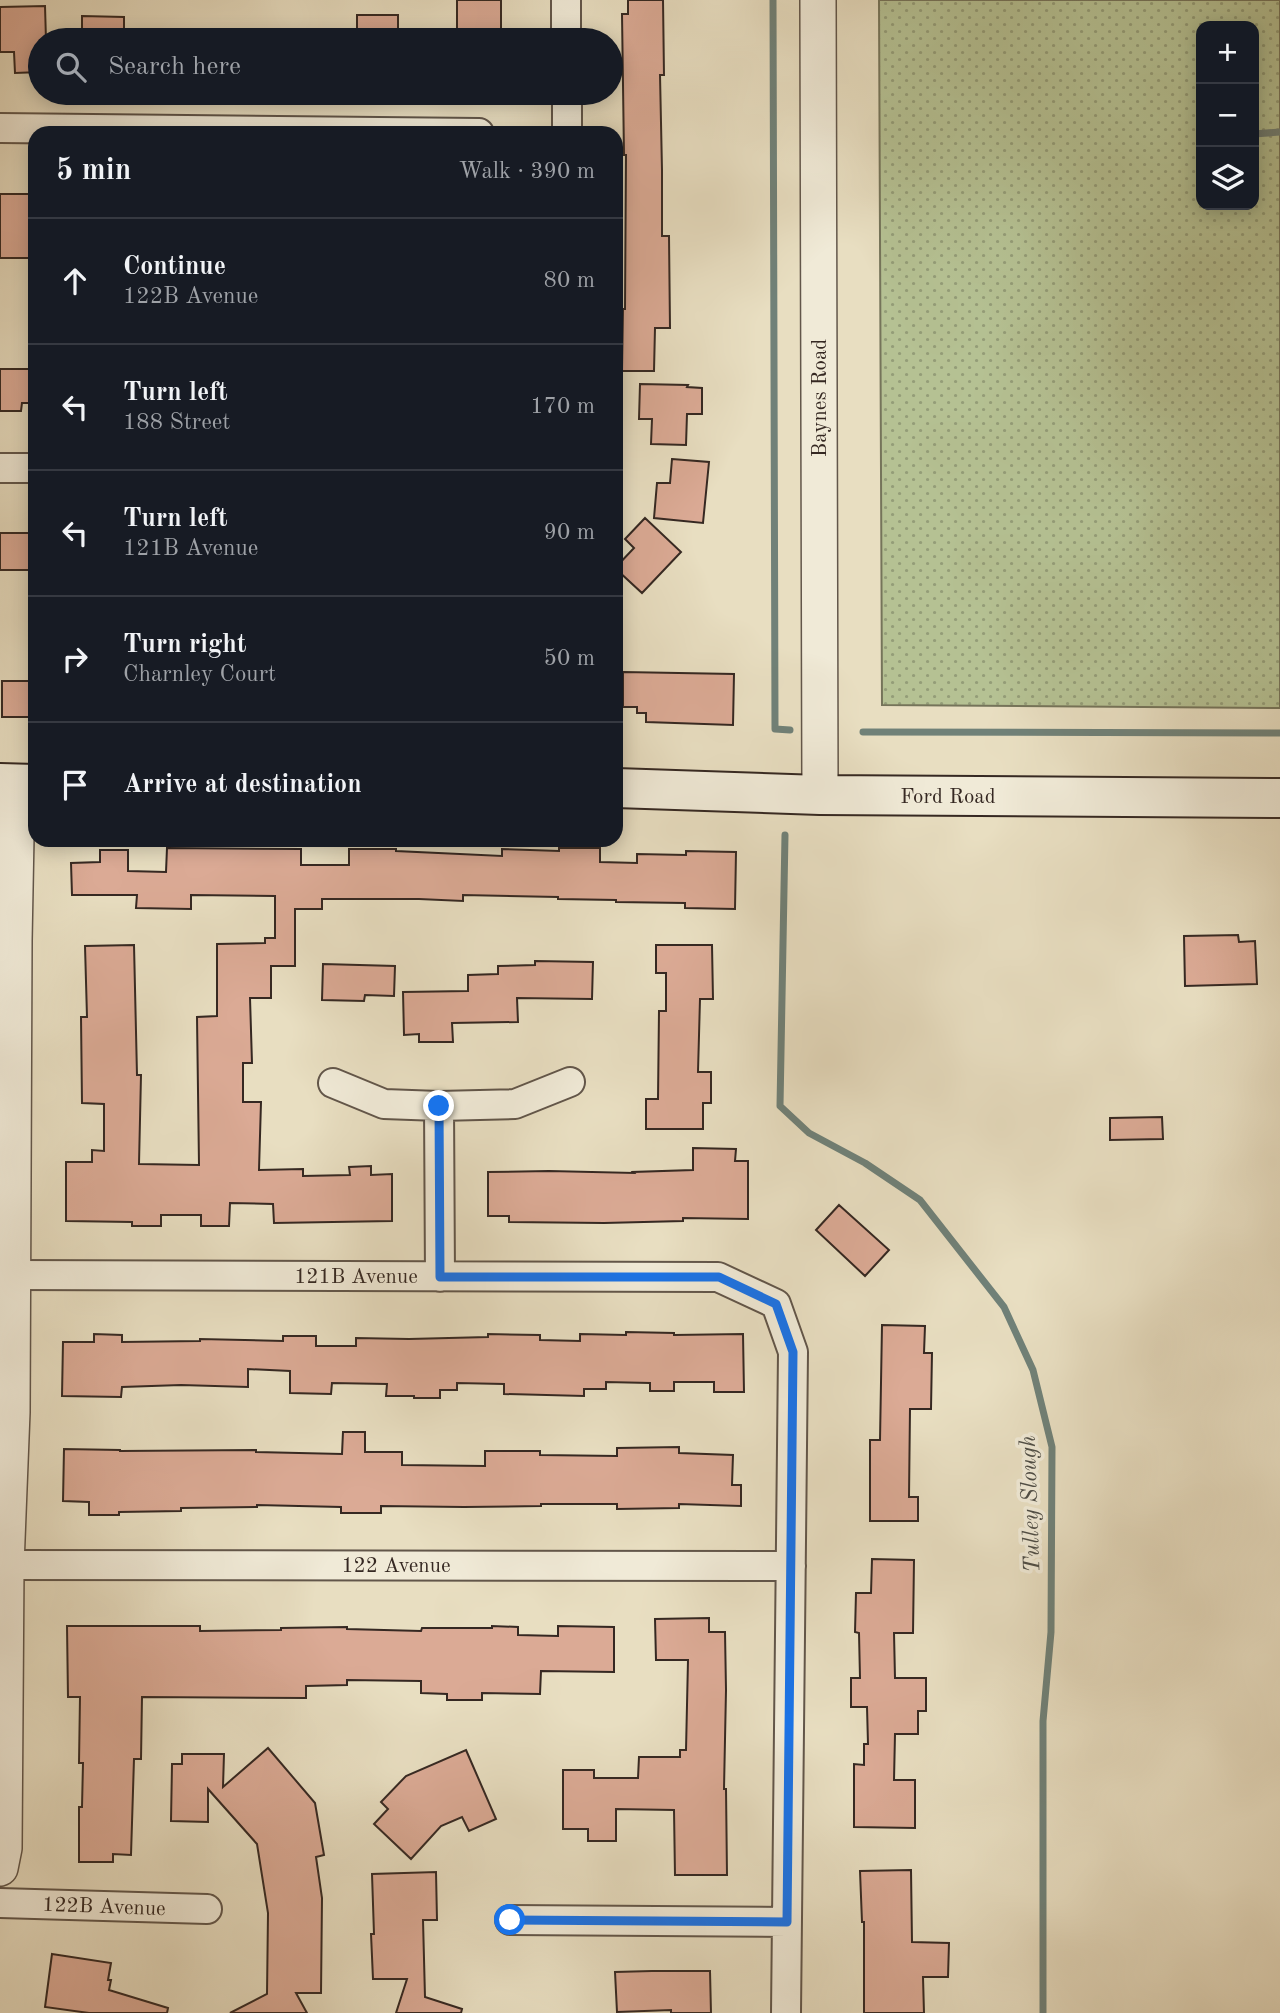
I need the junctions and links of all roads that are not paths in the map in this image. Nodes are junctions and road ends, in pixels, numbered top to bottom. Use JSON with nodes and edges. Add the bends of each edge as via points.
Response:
{"nodes":[{"id":1,"x":566,"y":0,"type":"edge"},
{"id":2,"x":818,"y":0,"type":"edge"},
{"id":3,"x":566,"y":28,"type":"edge"},
{"id":4,"x":567,"y":105,"type":"edge"},
{"id":5,"x":567,"y":126,"type":"edge"},
{"id":6,"x":0,"y":128,"type":"edge"},
{"id":7,"x":28,"y":128,"type":"edge"},
{"id":8,"x":0,"y":468,"type":"edge"},
{"id":9,"x":28,"y":468,"type":"edge"},
{"id":10,"x":17,"y":784,"type":"edge"},
{"id":11,"x":623,"y":788,"type":"edge"},
{"id":12,"x":820,"y":795,"type":"junction"},
{"id":13,"x":1280,"y":798,"type":"edge"},
{"id":14,"x":570,"y":1082,"type":"dead end"},
{"id":15,"x":333,"y":1083,"type":"dead end"},
{"id":16,"x":439,"y":1106,"type":"junction"},
{"id":17,"x":13,"y":1275,"type":"junction"},
{"id":18,"x":440,"y":1277,"type":"junction"},
{"id":19,"x":3,"y":1565,"type":"edge"},
{"id":20,"x":791,"y":1566,"type":"junction"},
{"id":21,"x":0,"y":1868,"type":"edge"},
{"id":22,"x":0,"y":1903,"type":"edge"},
{"id":23,"x":207,"y":1909,"type":"dead end"},
{"id":24,"x":510,"y":1920,"type":"dead end"},
{"id":25,"x":787,"y":1922,"type":"junction"},
{"id":26,"x":786,"y":2013,"type":"edge"}],
"edges":[{"from":1,"to":3,"type":"street"},
{"from":2,"to":12,"type":"street","name":"Baynes Road"},
{"from":4,"to":5,"type":"street"},
{"from":6,"to":7,"type":"street"},
{"from":8,"to":9,"type":"street"},
{"from":10,"to":17,"type":"street"},
{"from":11,"to":12,"type":"main road","name":"Ford Road"},
{"from":12,"to":13,"type":"main road","name":"Ford Road"},
{"from":14,"to":16,"type":"street","via":[[515,1104]]},
{"from":15,"to":16,"type":"street","via":[[384,1104]]},
{"from":16,"to":18,"type":"street"},
{"from":17,"to":18,"type":"street","name":"121B Avenue"},
{"from":17,"to":19,"type":"street","via":[[12,1412]]},
{"from":18,"to":20,"type":"street","name":"121B Avenue","via":[[719,1277],[776,1304],[793,1352]]},
{"from":19,"to":20,"type":"street","name":"122 Avenue"},
{"from":19,"to":21,"type":"street","via":[[4,1848]]},
{"from":20,"to":25,"type":"street"},
{"from":22,"to":23,"type":"street","name":"122B Avenue"},
{"from":24,"to":25,"type":"street"},
{"from":25,"to":26,"type":"street"}]}
